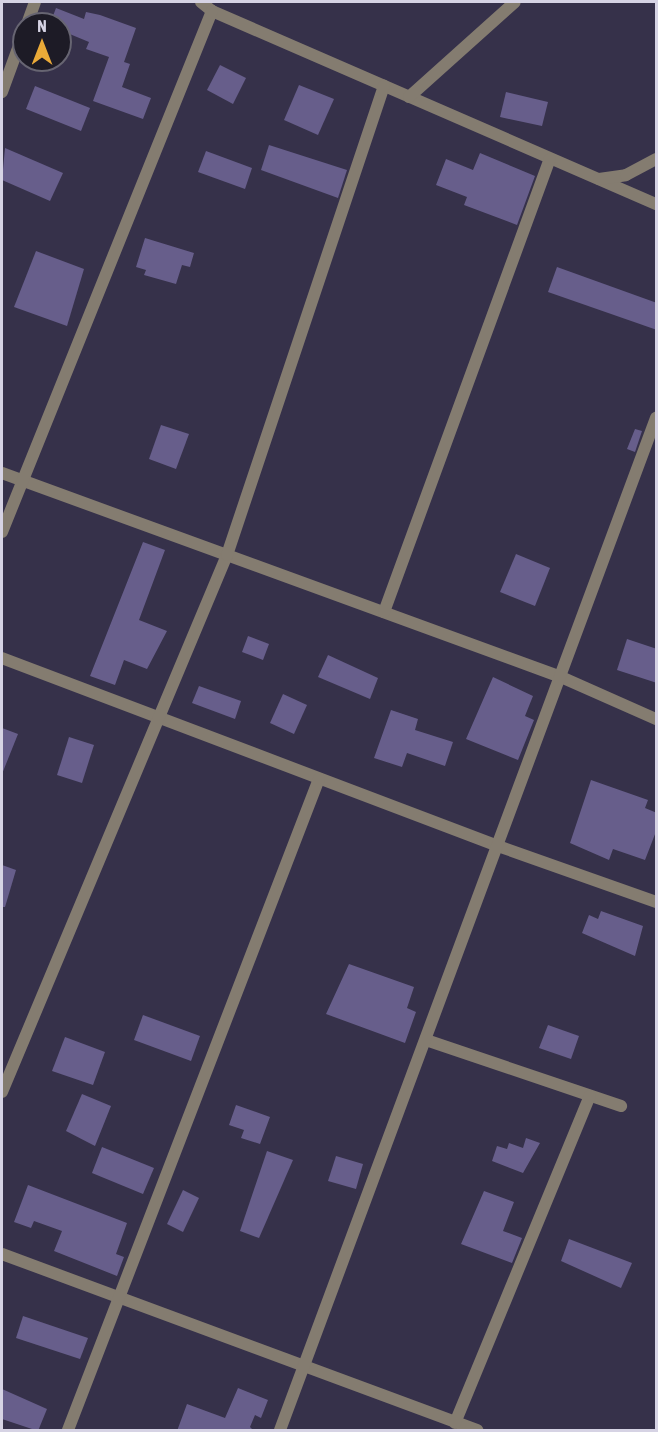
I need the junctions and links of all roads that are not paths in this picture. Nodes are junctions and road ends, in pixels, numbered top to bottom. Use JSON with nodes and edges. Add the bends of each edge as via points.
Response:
{"nodes":[{"id":1,"x":201,"y":2,"type":"edge"},
{"id":2,"x":515,"y":2,"type":"edge"},
{"id":3,"x":212,"y":11,"type":"junction"},
{"id":4,"x":12,"y":65,"type":"edge"},
{"id":5,"x":384,"y":86,"type":"junction"},
{"id":6,"x":2,"y":92,"type":"edge"},
{"id":7,"x":409,"y":97,"type":"junction"},
{"id":8,"x":550,"y":159,"type":"junction"},
{"id":9,"x":657,"y":159,"type":"edge"},
{"id":10,"x":596,"y":179,"type":"junction"},
{"id":11,"x":657,"y":204,"type":"edge"},
{"id":12,"x":657,"y":418,"type":"edge"},
{"id":13,"x":2,"y":473,"type":"edge"},
{"id":14,"x":20,"y":480,"type":"junction"},
{"id":15,"x":2,"y":532,"type":"edge"},
{"id":16,"x":227,"y":555,"type":"junction"},
{"id":17,"x":384,"y":612,"type":"junction"},
{"id":18,"x":2,"y":658,"type":"edge"},
{"id":19,"x":561,"y":677,"type":"junction"},
{"id":20,"x":160,"y":718,"type":"junction"},
{"id":21,"x":657,"y":719,"type":"edge"},
{"id":22,"x":319,"y":779,"type":"junction"},
{"id":23,"x":498,"y":846,"type":"junction"},
{"id":24,"x":657,"y":902,"type":"edge"},
{"id":25,"x":426,"y":1040,"type":"junction"},
{"id":26,"x":2,"y":1092,"type":"edge"},
{"id":27,"x":590,"y":1096,"type":"junction"},
{"id":28,"x":621,"y":1106,"type":"dead end"},
{"id":29,"x":2,"y":1254,"type":"edge"},
{"id":30,"x":120,"y":1299,"type":"junction"},
{"id":31,"x":305,"y":1368,"type":"junction"},
{"id":32,"x":455,"y":1423,"type":"junction"},
{"id":33,"x":68,"y":1431,"type":"edge"},
{"id":34,"x":280,"y":1431,"type":"edge"},
{"id":35,"x":477,"y":1431,"type":"edge"}],
"edges":[{"from":1,"to":3,"type":"street"},
{"from":2,"to":7,"type":"street"},
{"from":3,"to":5,"type":"street"},
{"from":3,"to":14,"type":"street"},
{"from":4,"to":6,"type":"street"},
{"from":5,"to":7,"type":"street"},
{"from":5,"to":16,"type":"street"},
{"from":7,"to":8,"type":"street"},
{"from":8,"to":10,"type":"street"},
{"from":8,"to":17,"type":"street"},
{"from":9,"to":10,"type":"street","via":[[626,175]]},
{"from":10,"to":11,"type":"street"},
{"from":12,"to":19,"type":"street"},
{"from":13,"to":14,"type":"street"},
{"from":14,"to":15,"type":"street"},
{"from":14,"to":16,"type":"street"},
{"from":16,"to":17,"type":"street"},
{"from":16,"to":20,"type":"street"},
{"from":17,"to":19,"type":"street"},
{"from":18,"to":20,"type":"street"},
{"from":19,"to":21,"type":"street"},
{"from":19,"to":23,"type":"street"},
{"from":20,"to":22,"type":"street"},
{"from":20,"to":26,"type":"street"},
{"from":22,"to":23,"type":"street"},
{"from":22,"to":30,"type":"street"},
{"from":23,"to":24,"type":"street"},
{"from":23,"to":25,"type":"street"},
{"from":25,"to":27,"type":"street"},
{"from":25,"to":31,"type":"street"},
{"from":27,"to":28,"type":"street"},
{"from":27,"to":32,"type":"street"},
{"from":29,"to":30,"type":"street"},
{"from":30,"to":31,"type":"street"},
{"from":30,"to":33,"type":"street"},
{"from":31,"to":32,"type":"street"},
{"from":31,"to":34,"type":"street"},
{"from":32,"to":35,"type":"street"}]}
